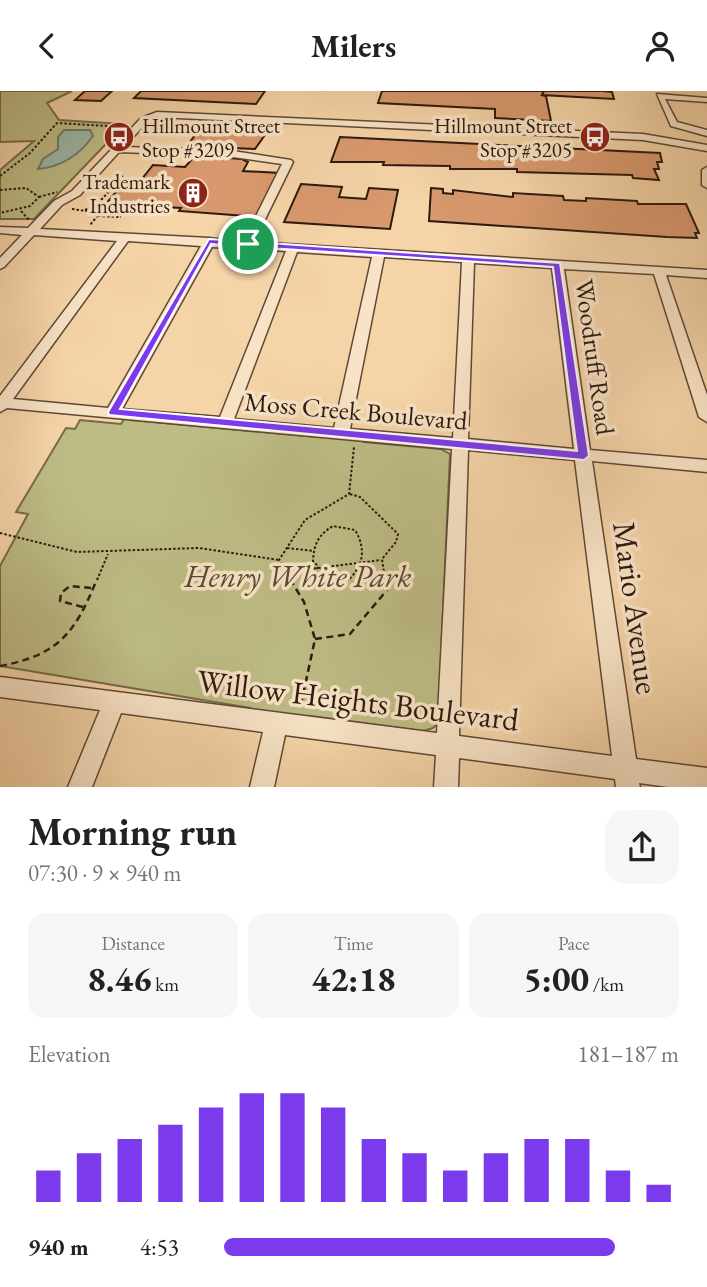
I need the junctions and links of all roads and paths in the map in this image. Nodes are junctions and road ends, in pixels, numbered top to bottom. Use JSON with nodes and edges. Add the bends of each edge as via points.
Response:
{"nodes":[{"id":1,"x":707,"y":100,"type":"edge"},
{"id":2,"x":128,"y":127,"type":"dead end"},
{"id":3,"x":707,"y":133,"type":"edge"},
{"id":4,"x":705,"y":145,"type":"edge"},
{"id":5,"x":116,"y":149,"type":"junction"},
{"id":6,"x":707,"y":170,"type":"edge"},
{"id":7,"x":0,"y":176,"type":"edge"},
{"id":8,"x":123,"y":176,"type":"dead end"},
{"id":9,"x":707,"y":185,"type":"edge"},
{"id":10,"x":0,"y":190,"type":"edge"},
{"id":11,"x":60,"y":191,"type":"dead end"},
{"id":12,"x":39,"y":197,"type":"junction"},
{"id":13,"x":96,"y":206,"type":"junction"},
{"id":14,"x":72,"y":209,"type":"dead end"},
{"id":15,"x":85,"y":210,"type":"junction"},
{"id":16,"x":92,"y":210,"type":"junction"},
{"id":17,"x":20,"y":211,"type":"junction"},
{"id":18,"x":0,"y":213,"type":"edge"},
{"id":19,"x":98,"y":216,"type":"junction"},
{"id":20,"x":121,"y":217,"type":"dead end"},
{"id":21,"x":0,"y":224,"type":"edge"},
{"id":22,"x":90,"y":226,"type":"dead end"},
{"id":23,"x":37,"y":228,"type":"junction"},
{"id":24,"x":0,"y":230,"type":"edge"},
{"id":25,"x":120,"y":236,"type":"junction"},
{"id":26,"x":209,"y":241,"type":"junction"},
{"id":27,"x":248,"y":244,"type":"junction"},
{"id":28,"x":293,"y":247,"type":"junction"},
{"id":29,"x":379,"y":253,"type":"junction"},
{"id":30,"x":468,"y":258,"type":"junction"},
{"id":31,"x":557,"y":264,"type":"junction"},
{"id":32,"x":0,"y":265,"type":"edge"},
{"id":33,"x":659,"y":271,"type":"junction"},
{"id":34,"x":0,"y":274,"type":"edge"},
{"id":35,"x":707,"y":274,"type":"edge"},
{"id":36,"x":1,"y":404,"type":"edge"},
{"id":37,"x":113,"y":412,"type":"junction"},
{"id":38,"x":707,"y":417,"type":"edge"},
{"id":39,"x":225,"y":423,"type":"junction"},
{"id":40,"x":347,"y":436,"type":"junction"},
{"id":41,"x":461,"y":445,"type":"junction"},
{"id":42,"x":584,"y":456,"type":"junction"},
{"id":43,"x":707,"y":466,"type":"edge"},
{"id":44,"x":349,"y":494,"type":"junction"},
{"id":45,"x":0,"y":533,"type":"edge"},
{"id":46,"x":286,"y":548,"type":"junction"},
{"id":47,"x":314,"y":551,"type":"junction"},
{"id":48,"x":108,"y":553,"type":"junction"},
{"id":49,"x":382,"y":559,"type":"junction"},
{"id":50,"x":279,"y":560,"type":"junction"},
{"id":51,"x":360,"y":561,"type":"junction"},
{"id":52,"x":317,"y":566,"type":"junction"},
{"id":53,"x":286,"y":572,"type":"junction"},
{"id":54,"x":92,"y":588,"type":"junction"},
{"id":55,"x":84,"y":607,"type":"junction"},
{"id":56,"x":315,"y":639,"type":"junction"},
{"id":57,"x":0,"y":666,"type":"edge"},
{"id":58,"x":0,"y":687,"type":"edge"},
{"id":59,"x":114,"y":702,"type":"junction"},
{"id":60,"x":287,"y":720,"type":"junction"},
{"id":61,"x":448,"y":745,"type":"junction"},
{"id":62,"x":627,"y":777,"type":"edge"},
{"id":63,"x":707,"y":780,"type":"edge"},
{"id":64,"x":80,"y":786,"type":"edge"},
{"id":65,"x":262,"y":786,"type":"edge"},
{"id":66,"x":446,"y":786,"type":"edge"}],
"edges":[{"from":1,"to":3,"type":"street","via":[[660,96],[674,124]]},
{"from":2,"to":7,"type":"path","via":[[57,123],[27,156]]},
{"from":4,"to":5,"type":"street","via":[[643,137],[164,113],[145,119]]},
{"from":5,"to":23,"type":"street","via":[[71,204]]},
{"from":5,"to":27,"type":"street","via":[[226,153],[288,162]]},
{"from":6,"to":9,"type":"street"},
{"from":8,"to":13,"type":"path"},
{"from":10,"to":12,"type":"path","via":[[26,188]]},
{"from":11,"to":12,"type":"path"},
{"from":12,"to":17,"type":"path"},
{"from":13,"to":15,"type":"path"},
{"from":13,"to":16,"type":"path"},
{"from":14,"to":15,"type":"path"},
{"from":15,"to":16,"type":"path"},
{"from":16,"to":19,"type":"path","via":[[100,213]]},
{"from":17,"to":18,"type":"path"},
{"from":17,"to":23,"type":"path"},
{"from":19,"to":20,"type":"path"},
{"from":19,"to":22,"type":"path"},
{"from":21,"to":23,"type":"street"},
{"from":23,"to":24,"type":"street"},
{"from":23,"to":25,"type":"street"},
{"from":23,"to":32,"type":"street"},
{"from":23,"to":34,"type":"street"},
{"from":25,"to":26,"type":"street"},
{"from":25,"to":36,"type":"street"},
{"from":26,"to":27,"type":"street"},
{"from":26,"to":37,"type":"street"},
{"from":27,"to":28,"type":"street"},
{"from":28,"to":29,"type":"street"},
{"from":28,"to":39,"type":"street"},
{"from":29,"to":30,"type":"street"},
{"from":29,"to":40,"type":"street"},
{"from":30,"to":31,"type":"street"},
{"from":30,"to":41,"type":"street"},
{"from":31,"to":33,"type":"street"},
{"from":31,"to":42,"type":"street","name":"Woodruff Road"},
{"from":33,"to":35,"type":"street"},
{"from":33,"to":38,"type":"street"},
{"from":36,"to":37,"type":"street","name":"Moss Creek Boulevard"},
{"from":37,"to":39,"type":"street","name":"Moss Creek Boulevard"},
{"from":39,"to":40,"type":"street","name":"Moss Creek Boulevard"},
{"from":40,"to":41,"type":"street","name":"Moss Creek Boulevard"},
{"from":40,"to":44,"type":"path"},
{"from":41,"to":42,"type":"street","name":"Moss Creek Boulevard"},
{"from":41,"to":61,"type":"street"},
{"from":42,"to":43,"type":"street","name":"Moss Creek Boulevard"},
{"from":42,"to":62,"type":"street","name":"Mario Avenue"},
{"from":44,"to":46,"type":"path","via":[[305,520]]},
{"from":44,"to":49,"type":"path","via":[[360,497],[398,534]]},
{"from":45,"to":48,"type":"path","via":[[77,552]]},
{"from":46,"to":47,"type":"path"},
{"from":46,"to":50,"type":"path"},
{"from":47,"to":51,"type":"path","via":[[320,532],[346,527],[364,540]]},
{"from":47,"to":52,"type":"path"},
{"from":48,"to":50,"type":"path","via":[[199,548]]},
{"from":48,"to":54,"type":"path"},
{"from":49,"to":51,"type":"path"},
{"from":49,"to":56,"type":"path","via":[[387,590],[381,600],[350,634]]},
{"from":50,"to":53,"type":"path"},
{"from":51,"to":52,"type":"path"},
{"from":51,"to":52,"type":"path","via":[[348,584],[335,587],[321,580]]},
{"from":52,"to":53,"type":"path"},
{"from":53,"to":56,"type":"path","via":[[304,603]]},
{"from":54,"to":55,"type":"path"},
{"from":54,"to":55,"type":"path","via":[[71,586],[61,593],[60,601]]},
{"from":55,"to":57,"type":"path","via":[[73,631],[48,654]]},
{"from":56,"to":60,"type":"path"},
{"from":58,"to":59,"type":"street","name":"Willow Heights Boulevard"},
{"from":59,"to":60,"type":"street","name":"Willow Heights Boulevard"},
{"from":59,"to":64,"type":"street"},
{"from":60,"to":61,"type":"street","name":"Willow Heights Boulevard"},
{"from":60,"to":65,"type":"street"},
{"from":61,"to":62,"type":"street","name":"Willow Heights Boulevard"},
{"from":61,"to":66,"type":"street"},
{"from":62,"to":63,"type":"street","name":"Willow Heights Boulevard"}]}
